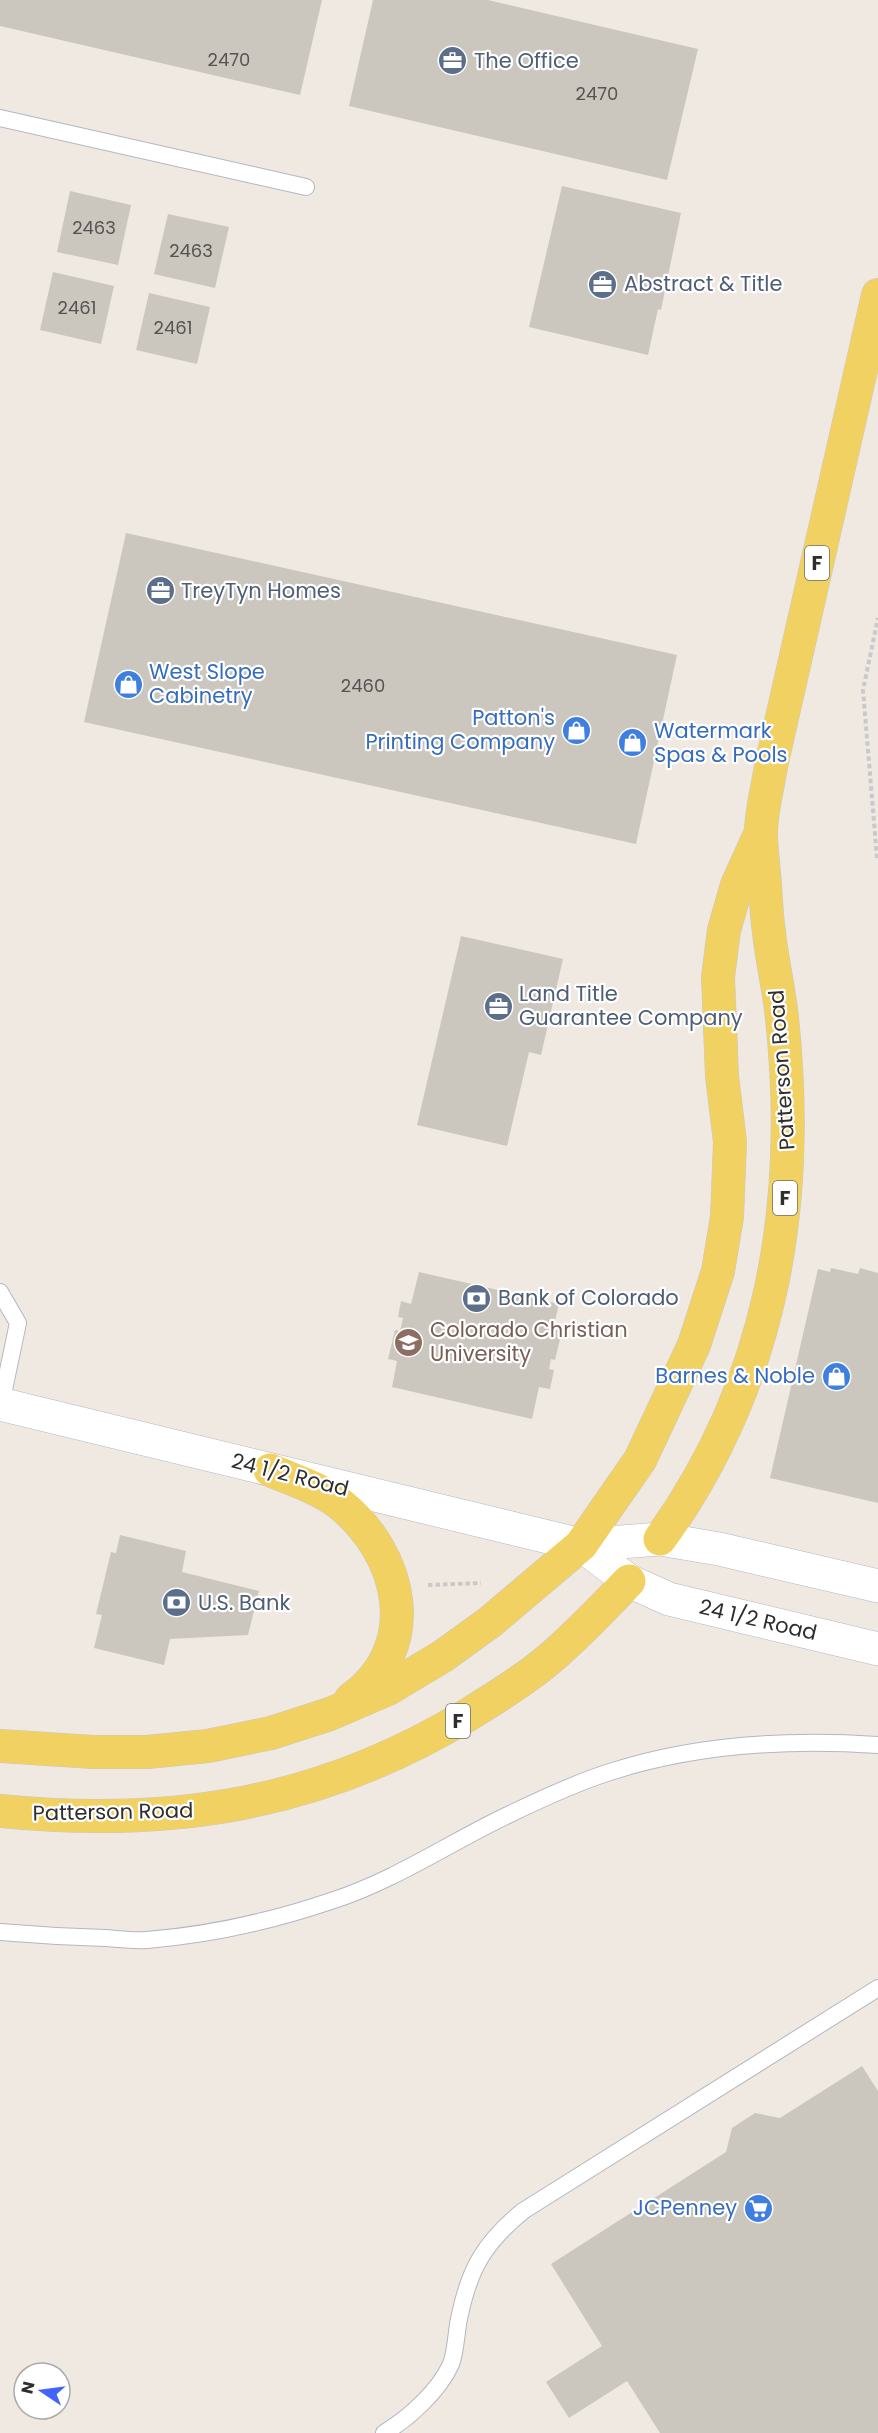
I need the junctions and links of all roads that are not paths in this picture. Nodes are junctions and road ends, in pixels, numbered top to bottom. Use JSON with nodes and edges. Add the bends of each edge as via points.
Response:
{"nodes":[{"id":1,"x":0,"y":118,"type":"edge"},
{"id":2,"x":306,"y":187,"type":"dead end"},
{"id":3,"x":878,"y":295,"type":"edge"},
{"id":4,"x":761,"y":832,"type":"junction"},
{"id":5,"x":0,"y":1292,"type":"edge"},
{"id":6,"x":0,"y":1404,"type":"edge"},
{"id":7,"x":270,"y":1470,"type":"junction"},
{"id":8,"x":660,"y":1539,"type":"junction"},
{"id":9,"x":581,"y":1545,"type":"junction"},
{"id":10,"x":629,"y":1581,"type":"junction"},
{"id":11,"x":878,"y":1586,"type":"edge"},
{"id":12,"x":878,"y":1649,"type":"edge"},
{"id":13,"x":330,"y":1714,"type":"junction"},
{"id":14,"x":878,"y":1745,"type":"edge"},
{"id":15,"x":0,"y":1746,"type":"edge"},
{"id":16,"x":0,"y":1811,"type":"edge"},
{"id":17,"x":0,"y":1932,"type":"edge"},
{"id":18,"x":878,"y":1988,"type":"edge"},
{"id":19,"x":384,"y":2433,"type":"edge"}],
"edges":[{"from":1,"to":2,"type":"lane"},
{"from":3,"to":4,"type":"main road","name":"Patterson Road","number":"F","via":[[771,766]]},
{"from":4,"to":8,"type":"main road","name":"Patterson Road","number":"F","via":[[768,932],[782,1018],[789,1138],[778,1259],[740,1396],[711,1460]]},
{"from":4,"to":9,"type":"main road","name":"Patterson Road","number":"F","via":[[737,885],[724,930],[718,977],[730,1142],[727,1218],[718,1271],[694,1345],[640,1460]]},
{"from":5,"to":6,"type":"lane","via":[[18,1323]]},
{"from":6,"to":7,"type":"main road","name":"24 1/2 Road"},
{"from":7,"to":9,"type":"main road","name":"24 1/2 Road"},
{"from":7,"to":13,"type":"main road","via":[[339,1503],[375,1541],[391,1571],[398,1600],[389,1652],[360,1692]]},
{"from":8,"to":9,"type":"main road","name":"24 1/2 Road"},
{"from":8,"to":10,"type":"main road","name":"Patterson Road","number":"F"},
{"from":8,"to":11,"type":"main road","name":"24 1/2 Road"},
{"from":9,"to":10,"type":"main road","name":"24 1/2 Road"},
{"from":9,"to":13,"type":"main road","name":"Patterson Road","number":"F","via":[[443,1656],[388,1689]]},
{"from":10,"to":12,"type":"main road","name":"24 1/2 Road","via":[[669,1599]]},
{"from":10,"to":16,"type":"main road","name":"Patterson Road","number":"F","via":[[565,1646],[523,1679],[440,1732],[349,1775],[300,1791],[203,1811],[81,1816]]},
{"from":13,"to":15,"type":"main road","name":"Patterson Road","number":"F","via":[[271,1733],[208,1746],[147,1752]]},
{"from":14,"to":17,"type":"lane","via":[[769,1743],[661,1758],[609,1772],[557,1791],[386,1879],[333,1901],[267,1920],[145,1940]]},
{"from":18,"to":19,"type":"lane","via":[[522,2211],[499,2231],[484,2249],[471,2276],[451,2363],[424,2400]]}]}
